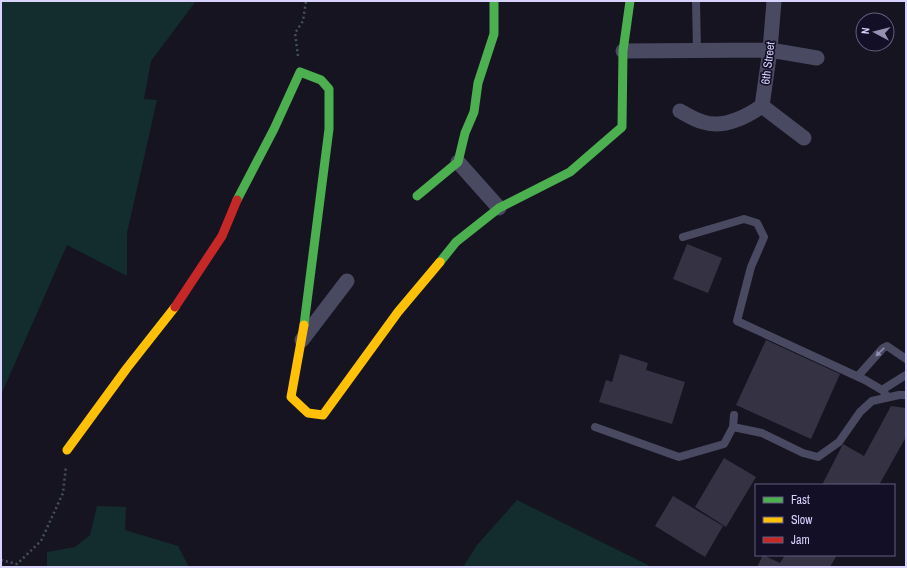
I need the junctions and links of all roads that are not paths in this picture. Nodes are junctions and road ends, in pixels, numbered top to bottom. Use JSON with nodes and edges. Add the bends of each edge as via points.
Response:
{"nodes":[{"id":1,"x":494,"y":1,"type":"edge"},
{"id":2,"x":630,"y":1,"type":"edge"},
{"id":3,"x":696,"y":1,"type":"edge"},
{"id":4,"x":774,"y":1,"type":"edge"},
{"id":5,"x":770,"y":50,"type":"junction"},
{"id":6,"x":623,"y":51,"type":"junction"},
{"id":7,"x":697,"y":51,"type":"junction"},
{"id":8,"x":817,"y":58,"type":"dead end"},
{"id":9,"x":762,"y":106,"type":"junction"},
{"id":10,"x":680,"y":111,"type":"dead end"},
{"id":11,"x":804,"y":138,"type":"dead end"},
{"id":12,"x":458,"y":162,"type":"junction"},
{"id":13,"x":417,"y":196,"type":"dead end"},
{"id":14,"x":499,"y":208,"type":"junction"},
{"id":15,"x":683,"y":237,"type":"dead end"},
{"id":16,"x":347,"y":281,"type":"dead end"},
{"id":17,"x":302,"y":341,"type":"junction"},
{"id":18,"x":906,"y":359,"type":"edge"},
{"id":19,"x":906,"y":375,"type":"edge"},
{"id":20,"x":858,"y":376,"type":"junction"},
{"id":21,"x":882,"y":390,"type":"junction"},
{"id":22,"x":906,"y":395,"type":"edge"},
{"id":23,"x":888,"y":397,"type":"junction"},
{"id":24,"x":734,"y":415,"type":"dead end"},
{"id":25,"x":595,"y":427,"type":"dead end"},
{"id":26,"x":733,"y":427,"type":"junction"},
{"id":27,"x":67,"y":450,"type":"road end"}],
"edges":[{"from":1,"to":12,"type":"street","via":[[494,34],[478,83],[474,112],[465,133]]},
{"from":2,"to":6,"type":"street"},
{"from":3,"to":7,"type":"lane"},
{"from":4,"to":5,"type":"street","name":"6th Street"},
{"from":5,"to":7,"type":"street"},
{"from":5,"to":8,"type":"street"},
{"from":5,"to":9,"type":"street","name":"6th Street"},
{"from":6,"to":7,"type":"street"},
{"from":6,"to":14,"type":"street","via":[[622,127],[570,172]]},
{"from":9,"to":10,"type":"street","via":[[747,117],[716,124],[704,123]]},
{"from":9,"to":11,"type":"street"},
{"from":12,"to":13,"type":"street"},
{"from":12,"to":14,"type":"street"},
{"from":14,"to":17,"type":"street","via":[[456,242],[398,312],[323,415],[308,413],[291,397]]},
{"from":15,"to":20,"type":"lane","via":[[744,219],[757,223],[764,237],[751,267],[737,321]]},
{"from":16,"to":17,"type":"street"},
{"from":17,"to":27,"type":"street","via":[[329,129],[330,89],[321,80],[300,72],[274,129],[241,191],[222,236],[173,310]]},
{"from":18,"to":20,"type":"lane","one_way":true,"via":[[887,346]]},
{"from":19,"to":21,"type":"lane"},
{"from":20,"to":21,"type":"lane"},
{"from":21,"to":23,"type":"lane"},
{"from":22,"to":23,"type":"lane"},
{"from":23,"to":26,"type":"lane","via":[[872,401],[860,412],[839,442],[818,456],[803,453],[762,433]]},
{"from":24,"to":26,"type":"lane"},
{"from":25,"to":26,"type":"lane","via":[[679,457],[724,444]]}]}
